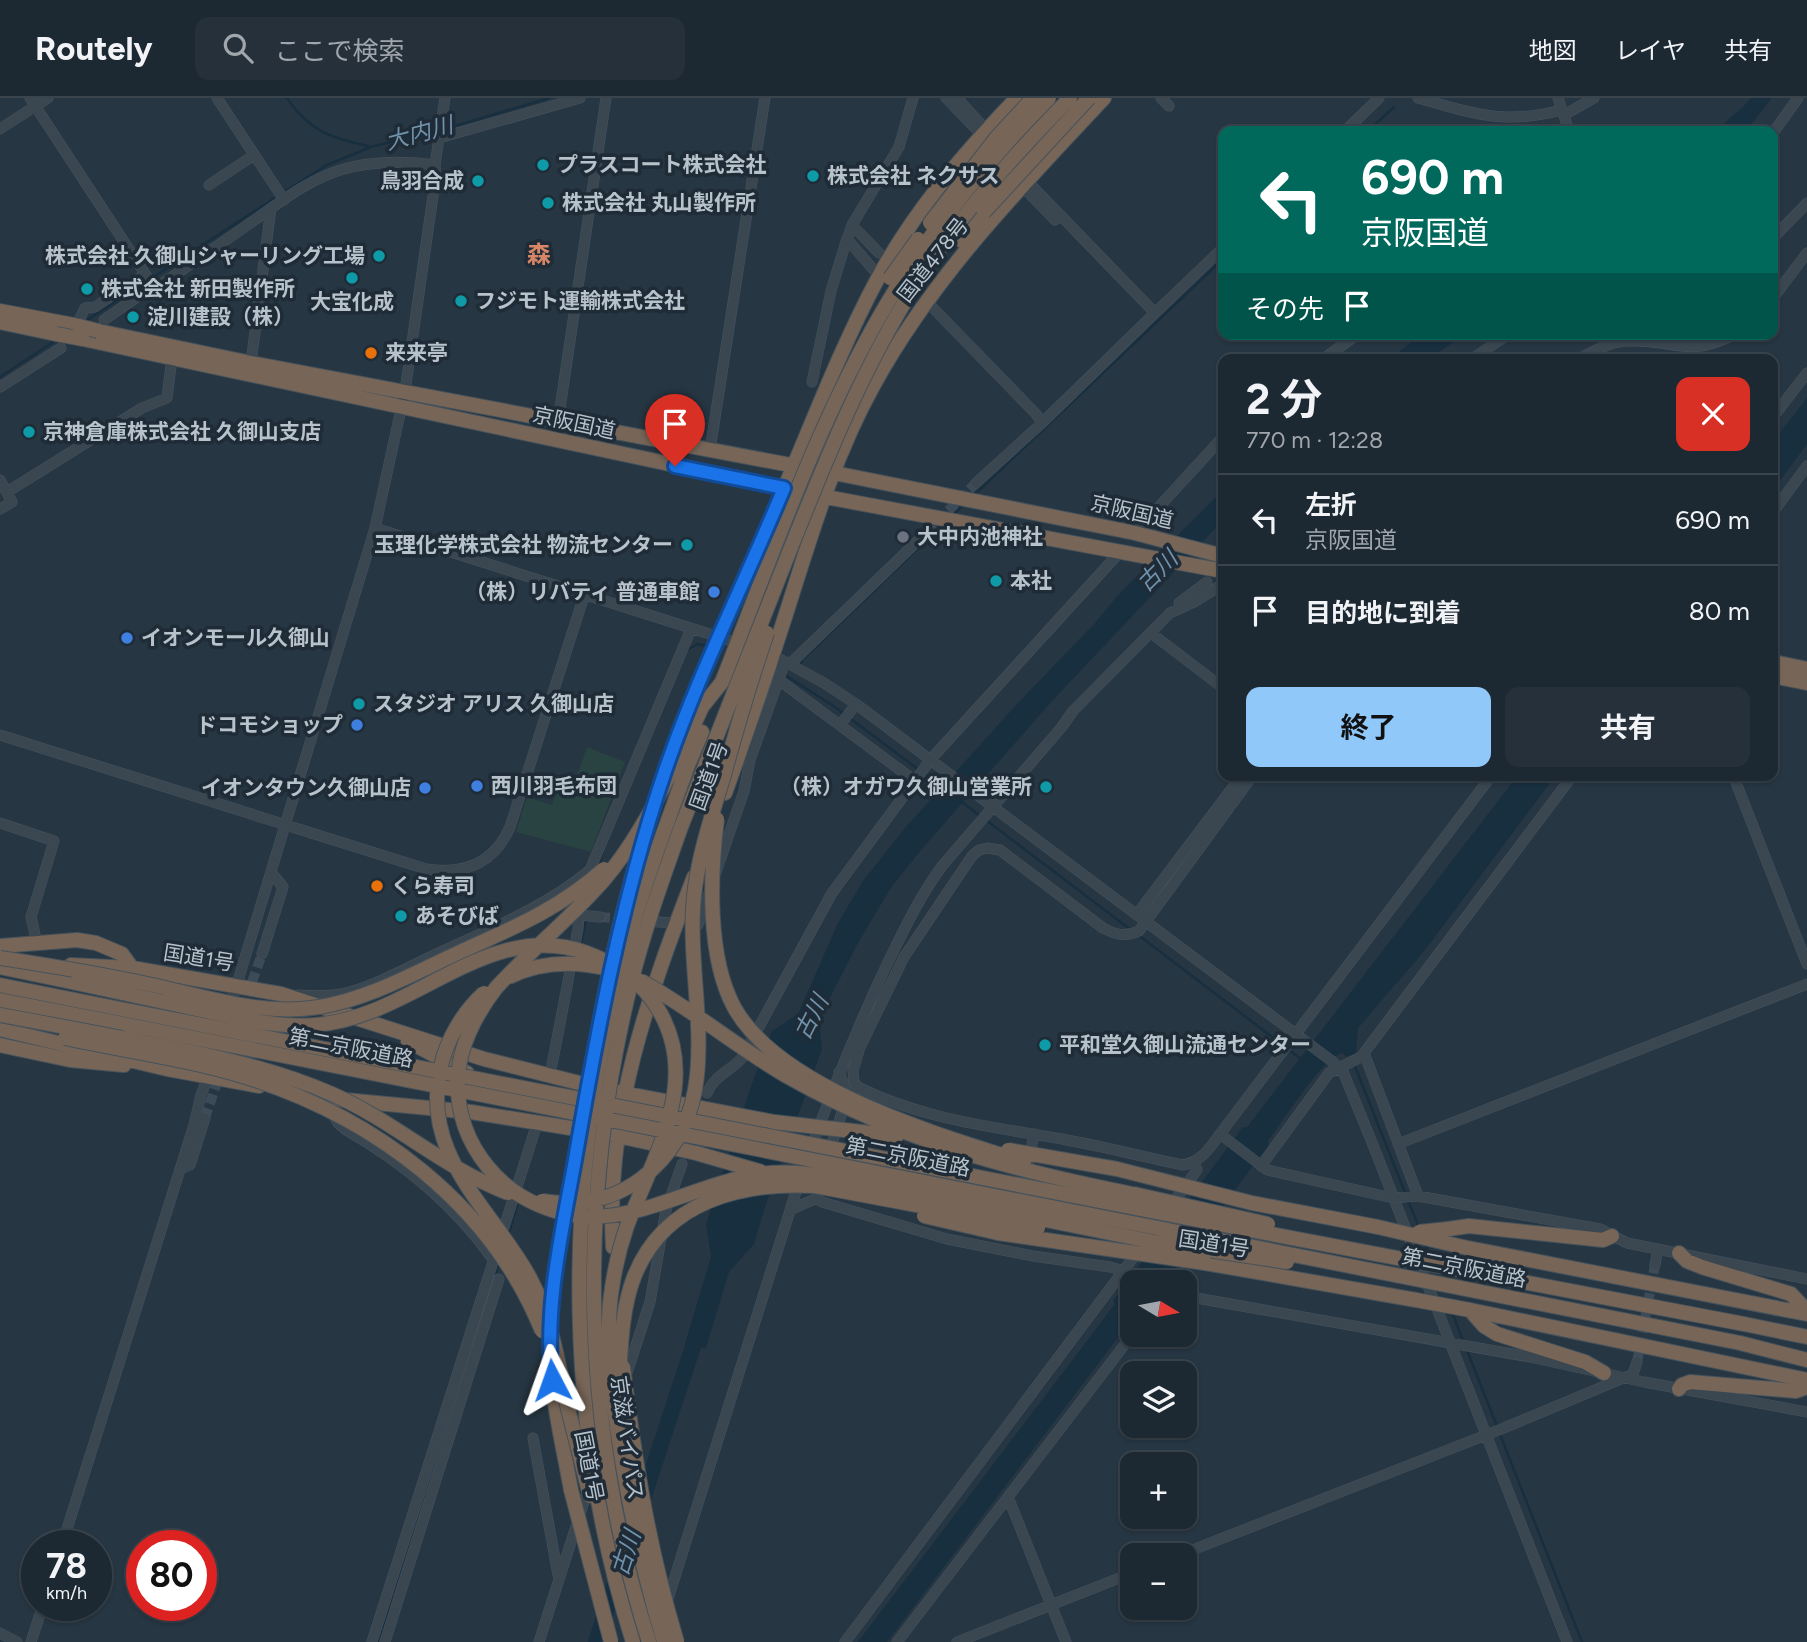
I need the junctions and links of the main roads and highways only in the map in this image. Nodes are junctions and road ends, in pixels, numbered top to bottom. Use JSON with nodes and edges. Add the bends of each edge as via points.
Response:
{"nodes":[{"id":1,"x":1017,"y":98,"type":"edge"},
{"id":2,"x":1033,"y":98,"type":"edge"},
{"id":3,"x":1049,"y":98,"type":"edge"},
{"id":4,"x":1070,"y":98,"type":"edge"},
{"id":5,"x":1089,"y":98,"type":"edge"},
{"id":6,"x":1104,"y":98,"type":"edge"},
{"id":7,"x":885,"y":277,"type":"junction"},
{"id":8,"x":931,"y":302,"type":"junction"},
{"id":9,"x":0,"y":311,"type":"edge"},
{"id":10,"x":0,"y":322,"type":"edge"},
{"id":11,"x":79,"y":330,"type":"junction"},
{"id":12,"x":793,"y":465,"type":"junction"},
{"id":13,"x":834,"y":473,"type":"junction"},
{"id":14,"x":784,"y":488,"type":"junction"},
{"id":15,"x":819,"y":493,"type":"junction"},
{"id":16,"x":1218,"y":555,"type":"edge"},
{"id":17,"x":1214,"y":574,"type":"edge"},
{"id":18,"x":1778,"y":663,"type":"edge"},
{"id":19,"x":1807,"y":668,"type":"edge"},
{"id":20,"x":1778,"y":677,"type":"edge"},
{"id":21,"x":722,"y":682,"type":"junction"},
{"id":22,"x":1807,"y":683,"type":"edge"},
{"id":23,"x":729,"y":756,"type":"junction"},
{"id":24,"x":664,"y":786,"type":"junction"},
{"id":25,"x":0,"y":946,"type":"edge"},
{"id":26,"x":0,"y":959,"type":"edge"},
{"id":27,"x":0,"y":967,"type":"edge"},
{"id":28,"x":132,"y":968,"type":"junction"},
{"id":29,"x":0,"y":985,"type":"edge"},
{"id":30,"x":0,"y":1000,"type":"edge"},
{"id":31,"x":0,"y":1015,"type":"edge"},
{"id":32,"x":370,"y":1021,"type":"junction"},
{"id":33,"x":0,"y":1022,"type":"edge"},
{"id":34,"x":0,"y":1029,"type":"edge"},
{"id":35,"x":0,"y":1045,"type":"edge"},
{"id":36,"x":167,"y":1069,"type":"junction"},
{"id":37,"x":588,"y":1086,"type":"junction"},
{"id":38,"x":625,"y":1093,"type":"junction"},
{"id":39,"x":601,"y":1110,"type":"junction"},
{"id":40,"x":580,"y":1129,"type":"junction"},
{"id":41,"x":618,"y":1136,"type":"junction"},
{"id":42,"x":1143,"y":1196,"type":"junction"},
{"id":43,"x":864,"y":1200,"type":"junction"},
{"id":44,"x":1384,"y":1228,"type":"junction"},
{"id":45,"x":1612,"y":1236,"type":"road end"},
{"id":46,"x":1154,"y":1242,"type":"junction"},
{"id":47,"x":1679,"y":1254,"type":"road end"},
{"id":48,"x":1450,"y":1266,"type":"junction"},
{"id":49,"x":1447,"y":1287,"type":"junction"},
{"id":50,"x":1470,"y":1310,"type":"junction"},
{"id":51,"x":1807,"y":1312,"type":"edge"},
{"id":52,"x":1807,"y":1335,"type":"edge"},
{"id":53,"x":1807,"y":1358,"type":"edge"},
{"id":54,"x":1604,"y":1373,"type":"road end"},
{"id":55,"x":1807,"y":1380,"type":"edge"},
{"id":56,"x":1807,"y":1387,"type":"edge"},
{"id":57,"x":1679,"y":1389,"type":"road end"},
{"id":58,"x":566,"y":1400,"type":"junction"},
{"id":59,"x":622,"y":1462,"type":"junction"},
{"id":60,"x":623,"y":1611,"type":"junction"},
{"id":61,"x":611,"y":1642,"type":"edge"},
{"id":62,"x":633,"y":1642,"type":"edge"},
{"id":63,"x":651,"y":1642,"type":"edge"},
{"id":64,"x":664,"y":1642,"type":"edge"},
{"id":65,"x":677,"y":1642,"type":"edge"}],
"edges":[{"from":1,"to":7,"type":"highway","name":"国道478号","via":[[981,130],[935,192]]},
{"from":2,"to":7,"type":"highway","bridge":true},
{"from":3,"to":21,"type":"highway","bridge":true,"via":[[958,201],[880,315],[824,427]]},
{"from":4,"to":15,"type":"highway","bridge":true,"via":[[991,183],[919,280],[856,392]]},
{"from":5,"to":8,"type":"highway","bridge":true,"via":[[984,212],[963,240]]},
{"from":6,"to":8,"type":"highway","name":"国道478号","via":[[1028,187],[969,244]]},
{"from":7,"to":12,"type":"highway","via":[[852,328]]},
{"from":8,"to":13,"type":"highway","name":"国道478号","via":[[872,387]]},
{"from":9,"to":11,"type":"highway","name":"京阪国道"},
{"from":10,"to":11,"type":"highway","name":"京阪国道","bridge":true,"via":[[59,341]]},
{"from":11,"to":12,"type":"highway","name":"京阪国道","bridge":true,"via":[[101,325],[251,363]]},
{"from":11,"to":14,"type":"highway","name":"京阪国道","via":[[172,358]]},
{"from":12,"to":13,"type":"highway","name":"京阪国道"},
{"from":12,"to":14,"type":"highway","name":"国道1号"},
{"from":13,"to":15,"type":"highway","name":"国道1号"},
{"from":13,"to":16,"type":"highway","name":"京阪国道","via":[[1139,534]]},
{"from":14,"to":15,"type":"highway","name":"京阪国道"},
{"from":14,"to":37,"type":"highway","name":"国道1号","via":[[678,734],[643,837]]},
{"from":15,"to":17,"type":"highway","name":"京阪国道"},
{"from":15,"to":23,"type":"highway","bridge":true,"via":[[762,648]]},
{"from":15,"to":38,"type":"highway","name":"国道1号","via":[[783,660],[655,978]]},
{"from":15,"to":39,"type":"highway","bridge":true,"via":[[661,882]]},
{"from":18,"to":19,"type":"highway"},
{"from":20,"to":22,"type":"highway"},
{"from":21,"to":24,"type":"highway","bridge":true,"via":[[702,707]]},
{"from":21,"to":39,"type":"highway","bridge":true,"via":[[630,932],[606,1028]]},
{"from":23,"to":31,"type":"highway","bridge":true,"via":[[705,838],[694,901],[699,1052],[694,1101],[680,1136],[665,1156],[634,1184],[594,1201],[567,1203],[507,1192],[472,1176],[362,1108],[275,1072]]},
{"from":23,"to":42,"type":"highway","bridge":true,"via":[[716,829],[715,934],[727,991],[751,1032],[803,1072],[897,1118],[944,1137]]},
{"from":24,"to":26,"type":"highway","bridge":true,"via":[[620,851],[569,898],[532,919],[338,1004],[263,1008],[77,969]]},
{"from":24,"to":46,"type":"highway","bridge":true,"via":[[613,869],[496,988],[464,1041],[458,1070],[461,1116],[472,1144],[503,1183],[545,1209],[596,1218],[647,1209],[747,1177],[791,1172],[851,1180]]},
{"from":25,"to":28,"type":"highway","via":[[69,940],[96,943],[122,954]]},
{"from":26,"to":28,"type":"highway","name":"国道1号"},
{"from":27,"to":59,"type":"highway","bridge":true,"via":[[251,1020],[302,1026],[366,1015],[472,962],[527,946],[577,949],[624,971],[650,997],[667,1029],[676,1084],[670,1121],[627,1227],[611,1290],[609,1347]]},
{"from":28,"to":32,"type":"highway","name":"国道1号","via":[[281,994]]},
{"from":29,"to":48,"type":"highway","name":"第二京阪道路","bridge":true},
{"from":30,"to":49,"type":"highway","name":"第二京阪道路","bridge":true},
{"from":32,"to":37,"type":"highway","name":"国道1号","via":[[484,1059]]},
{"from":32,"to":39,"type":"highway","via":[[500,1088]]},
{"from":33,"to":58,"type":"highway","bridge":true,"via":[[244,1076],[320,1106],[382,1140],[457,1201],[492,1243],[532,1307]]},
{"from":34,"to":36,"type":"highway","name":"国道1号"},
{"from":35,"to":36,"type":"highway","via":[[70,1060]]},
{"from":36,"to":40,"type":"highway","name":"国道1号","via":[[324,1098],[471,1112]]},
{"from":37,"to":38,"type":"highway","name":"国道1号"},
{"from":37,"to":39,"type":"highway","name":"国道1号"},
{"from":37,"to":39,"type":"highway","via":[[606,1108]]},
{"from":38,"to":39,"type":"highway","name":"国道1号"},
{"from":38,"to":44,"type":"highway","name":"国道1号","bridge":true,"via":[[774,1122],[1043,1155]]},
{"from":39,"to":40,"type":"highway","name":"国道1号"},
{"from":39,"to":41,"type":"highway","name":"国道1号"},
{"from":39,"to":41,"type":"highway"},
{"from":39,"to":43,"type":"highway","bridge":true,"via":[[704,1133]]},
{"from":39,"to":60,"type":"highway","name":"京滋バイパス","bridge":true,"via":[[588,1136],[580,1231],[580,1326],[601,1516]]},
{"from":39,"to":63,"type":"highway","name":"京滋バイパス","bridge":true,"via":[[595,1232],[597,1374],[616,1514]]},
{"from":40,"to":41,"type":"highway","name":"国道1号"},
{"from":40,"to":61,"type":"highway","name":"国道1号","bridge":true,"via":[[554,1281],[550,1338],[570,1490]]},
{"from":41,"to":43,"type":"highway","name":"国道1号","bridge":true},
{"from":41,"to":65,"type":"highway","name":"国道1号","bridge":true,"via":[[612,1188],[618,1324],[640,1490]]},
{"from":42,"to":48,"type":"highway","bridge":true},
{"from":42,"to":58,"type":"highway","bridge":true,"via":[[990,1162],[881,1124],[791,1079],[623,973],[567,963],[532,968],[495,984],[456,1027],[438,1077],[437,1113],[457,1170],[521,1263],[541,1302]]},
{"from":43,"to":50,"type":"highway","name":"国道1号","bridge":true,"via":[[998,1233],[1205,1263]]},
{"from":44,"to":45,"type":"highway","bridge":true,"via":[[1425,1232],[1469,1226],[1603,1240]]},
{"from":44,"to":51,"type":"highway","name":"国道1号","bridge":true},
{"from":46,"to":49,"type":"highway","bridge":true},
{"from":46,"to":59,"type":"highway","bridge":true,"via":[[995,1221],[816,1186],[752,1187],[714,1198],[665,1230],[633,1279],[620,1354]]},
{"from":47,"to":51,"type":"highway","via":[[1702,1267],[1791,1294]]},
{"from":48,"to":52,"type":"highway","name":"第二京阪道路","bridge":true},
{"from":49,"to":53,"type":"highway","name":"第二京阪道路","bridge":true},
{"from":50,"to":54,"type":"highway","via":[[1497,1334],[1585,1362]]},
{"from":50,"to":55,"type":"highway","name":"国道1号"},
{"from":56,"to":57,"type":"highway","via":[[1796,1391],[1690,1382]]},
{"from":58,"to":60,"type":"highway","bridge":true},
{"from":59,"to":64,"type":"highway","bridge":true,"via":[[641,1560]]},
{"from":60,"to":62,"type":"highway","name":"京滋バイパス","bridge":true}]}
